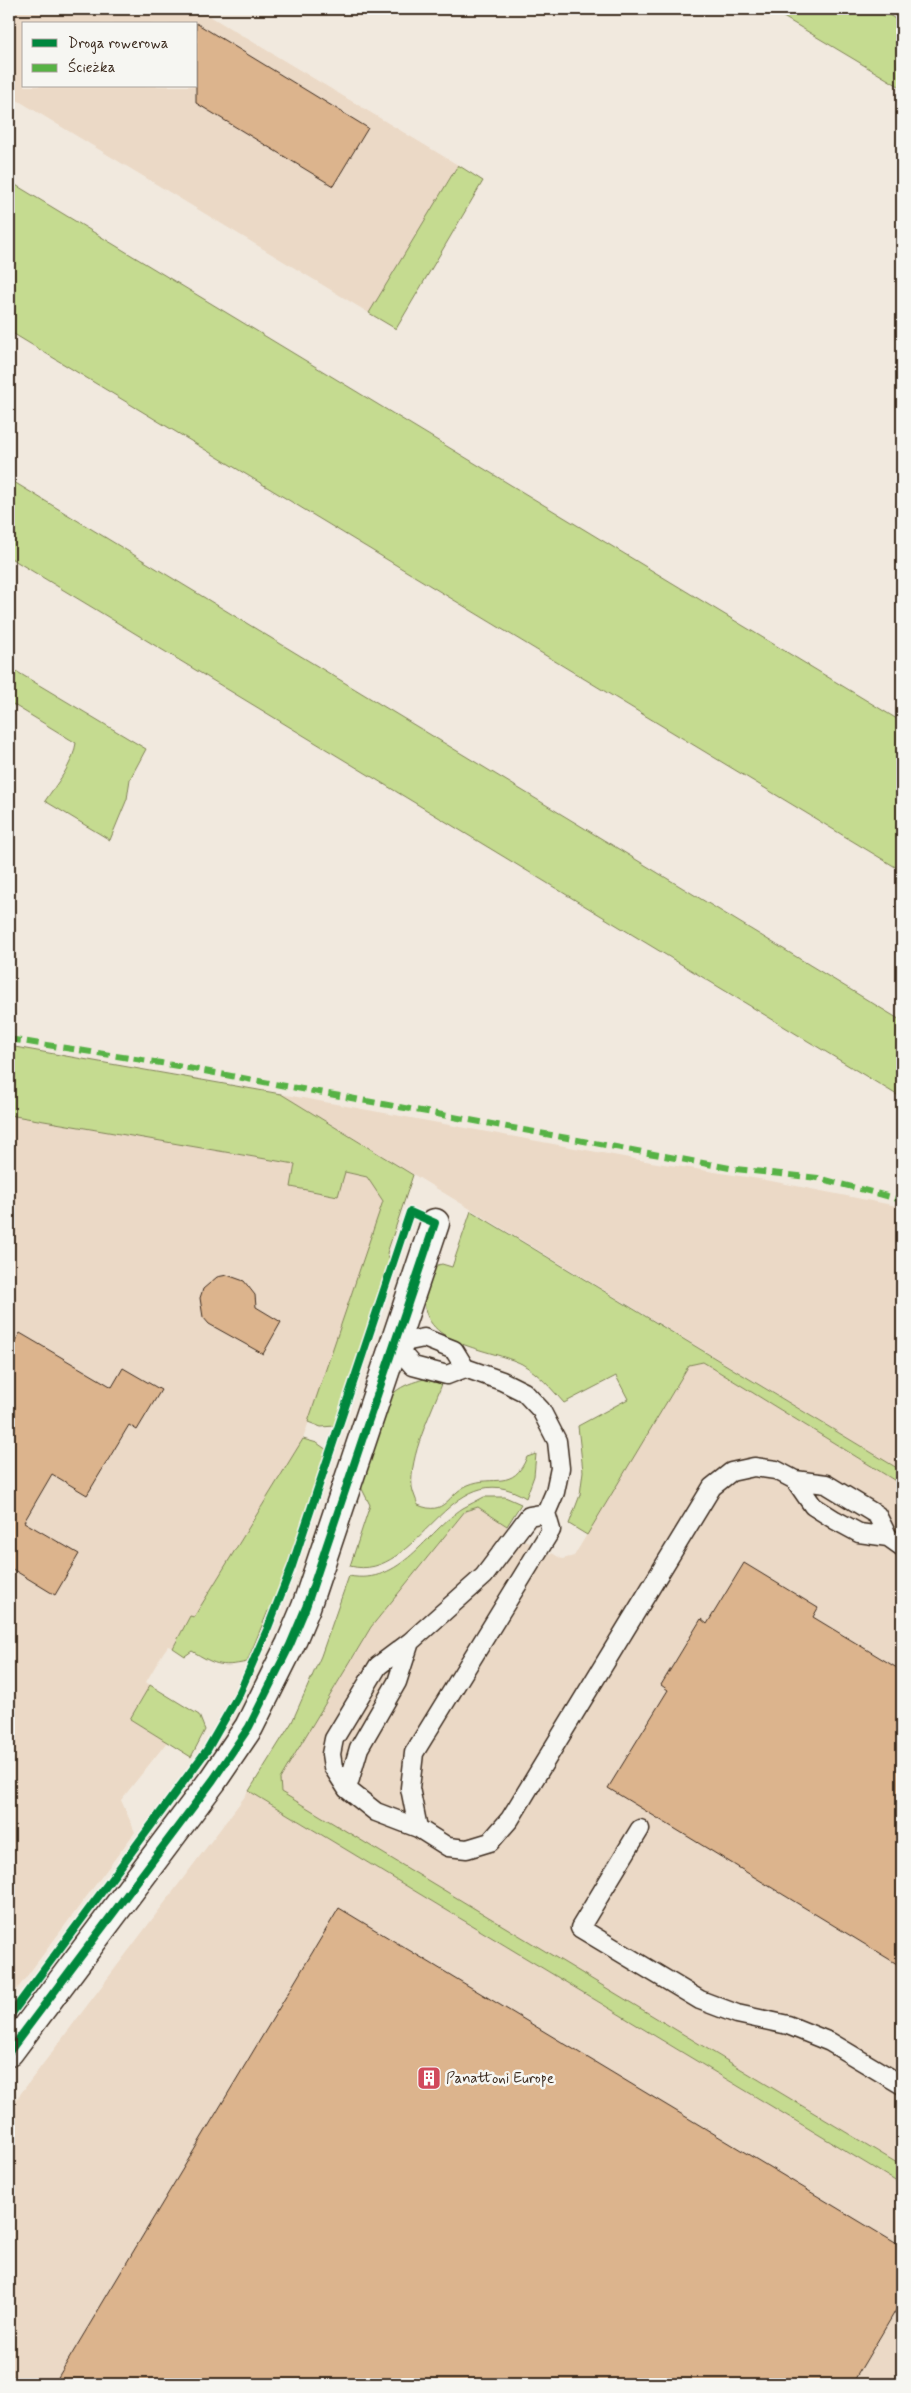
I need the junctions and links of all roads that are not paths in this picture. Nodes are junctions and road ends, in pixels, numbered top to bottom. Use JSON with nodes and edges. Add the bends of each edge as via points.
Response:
{"nodes":[{"id":1,"x":435,"y":1223,"type":"dead end"},
{"id":2,"x":394,"y":1344,"type":"junction"},
{"id":3,"x":466,"y":1368,"type":"junction"},
{"id":4,"x":794,"y":1480,"type":"junction"},
{"id":5,"x":546,"y":1513,"type":"junction"},
{"id":6,"x":895,"y":1542,"type":"edge"},
{"id":7,"x":410,"y":1642,"type":"junction"},
{"id":8,"x":347,"y":1788,"type":"junction"},
{"id":9,"x":418,"y":1828,"type":"junction"},
{"id":10,"x":640,"y":1829,"type":"dead end"},
{"id":11,"x":9,"y":2052,"type":"edge"},
{"id":12,"x":902,"y":2085,"type":"edge"}],
"edges":[{"from":1,"to":2,"type":"street"},
{"from":2,"to":3,"type":"lane","via":[[413,1366],[447,1375]]},
{"from":2,"to":3,"type":"lane","via":[[424,1338],[454,1350]]},
{"from":2,"to":11,"type":"street","via":[[306,1607],[249,1727],[213,1780]]},
{"from":3,"to":5,"type":"lane","via":[[524,1392],[541,1410],[557,1441],[560,1468]]},
{"from":4,"to":6,"type":"lane","via":[[813,1506],[835,1520],[859,1534]]},
{"from":4,"to":6,"type":"lane","via":[[826,1484],[877,1515]]},
{"from":4,"to":9,"type":"lane","via":[[776,1470],[754,1467],[732,1472],[712,1487],[510,1820],[490,1842],[468,1849],[448,1847]]},
{"from":5,"to":7,"type":"lane","via":[[529,1516],[484,1576]]},
{"from":5,"to":9,"type":"lane","via":[[551,1530],[414,1753],[410,1788]]},
{"from":7,"to":8,"type":"lane","via":[[398,1682],[359,1748]]},
{"from":7,"to":8,"type":"lane","via":[[378,1666],[334,1739],[333,1766]]},
{"from":8,"to":9,"type":"lane","via":[[376,1812]]},
{"from":10,"to":12,"type":"lane","via":[[580,1928],[700,2000],[737,2014],[788,2025],[830,2042]]}]}
